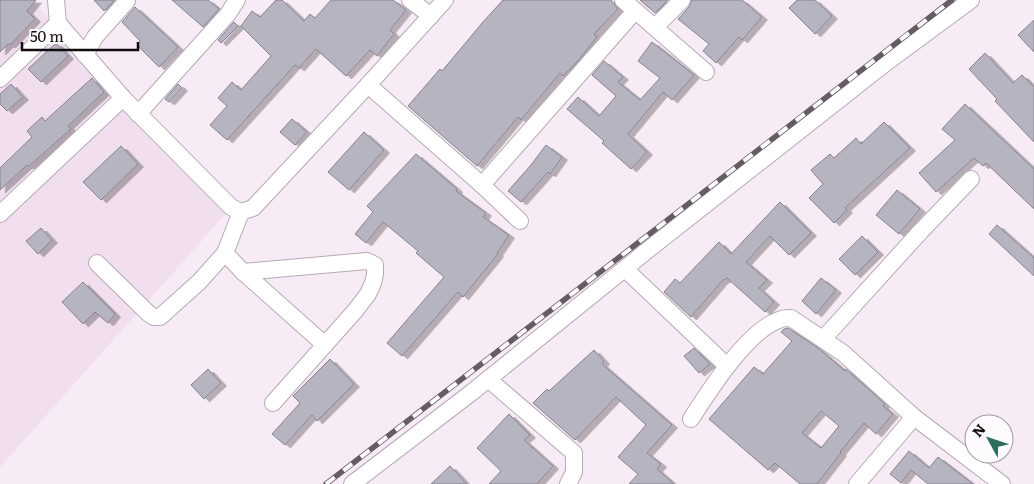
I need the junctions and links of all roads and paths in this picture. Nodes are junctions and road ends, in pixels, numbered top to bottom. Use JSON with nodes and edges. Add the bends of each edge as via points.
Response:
{"nodes":[{"id":1,"x":56,"y":0,"type":"edge"},
{"id":2,"x":237,"y":0,"type":"edge"},
{"id":3,"x":410,"y":0,"type":"edge"},
{"id":4,"x":445,"y":0,"type":"edge"},
{"id":5,"x":682,"y":0,"type":"edge"},
{"id":6,"x":971,"y":0,"type":"edge"},
{"id":7,"x":127,"y":1,"type":"edge"},
{"id":8,"x":629,"y":5,"type":"edge"},
{"id":9,"x":431,"y":16,"type":"junction"},
{"id":10,"x":58,"y":23,"type":"junction"},
{"id":11,"x":655,"y":27,"type":"junction"},
{"id":12,"x":85,"y":55,"type":"junction"},
{"id":13,"x":706,"y":72,"type":"dead end"},
{"id":14,"x":0,"y":79,"type":"edge"},
{"id":15,"x":368,"y":85,"type":"junction"},
{"id":16,"x":122,"y":98,"type":"junction"},
{"id":17,"x":138,"y":114,"type":"junction"},
{"id":18,"x":971,"y":179,"type":"dead end"},
{"id":19,"x":482,"y":185,"type":"junction"},
{"id":20,"x":242,"y":212,"type":"junction"},
{"id":21,"x":0,"y":214,"type":"edge"},
{"id":22,"x":520,"y":221,"type":"dead end"},
{"id":23,"x":225,"y":253,"type":"junction"},
{"id":24,"x":97,"y":263,"type":"dead end"},
{"id":25,"x":625,"y":269,"type":"junction"},
{"id":26,"x":243,"y":272,"type":"junction"},
{"id":27,"x":823,"y":339,"type":"junction"},
{"id":28,"x":325,"y":345,"type":"junction"},
{"id":29,"x":727,"y":366,"type":"junction"},
{"id":30,"x":488,"y":379,"type":"junction"},
{"id":31,"x":273,"y":402,"type":"dead end"},
{"id":32,"x":914,"y":417,"type":"junction"},
{"id":33,"x":691,"y":419,"type":"dead end"},
{"id":34,"x":352,"y":484,"type":"edge"},
{"id":35,"x":568,"y":484,"type":"edge"},
{"id":36,"x":857,"y":484,"type":"edge"},
{"id":37,"x":1002,"y":484,"type":"edge"}],
"edges":[{"from":1,"to":10,"type":"street"},
{"from":2,"to":17,"type":"street"},
{"from":3,"to":9,"type":"street"},
{"from":4,"to":9,"type":"street"},
{"from":5,"to":11,"type":"street"},
{"from":6,"to":25,"type":"street","via":[[879,68]]},
{"from":7,"to":12,"type":"street","via":[[95,37]]},
{"from":8,"to":11,"type":"street"},
{"from":8,"to":19,"type":"street"},
{"from":9,"to":15,"type":"street"},
{"from":10,"to":12,"type":"street"},
{"from":10,"to":14,"type":"street"},
{"from":11,"to":13,"type":"street"},
{"from":12,"to":16,"type":"street"},
{"from":15,"to":19,"type":"street"},
{"from":15,"to":20,"type":"street","via":[[253,208]]},
{"from":16,"to":17,"type":"street"},
{"from":16,"to":21,"type":"street"},
{"from":17,"to":20,"type":"street","via":[[231,207]]},
{"from":18,"to":27,"type":"street"},
{"from":19,"to":22,"type":"street"},
{"from":20,"to":23,"type":"street"},
{"from":23,"to":24,"type":"street","via":[[160,317],[148,313]]},
{"from":23,"to":26,"type":"street"},
{"from":25,"to":29,"type":"street"},
{"from":25,"to":30,"type":"street"},
{"from":26,"to":28,"type":"street"},
{"from":26,"to":28,"type":"street","via":[[367,261],[375,265],[368,294]]},
{"from":27,"to":29,"type":"street","via":[[791,318],[779,320],[750,342]]},
{"from":27,"to":32,"type":"street"},
{"from":28,"to":31,"type":"street"},
{"from":29,"to":33,"type":"street"},
{"from":30,"to":34,"type":"street"},
{"from":30,"to":35,"type":"street","via":[[574,453],[574,472]]},
{"from":32,"to":36,"type":"street"},
{"from":32,"to":37,"type":"street"}]}
